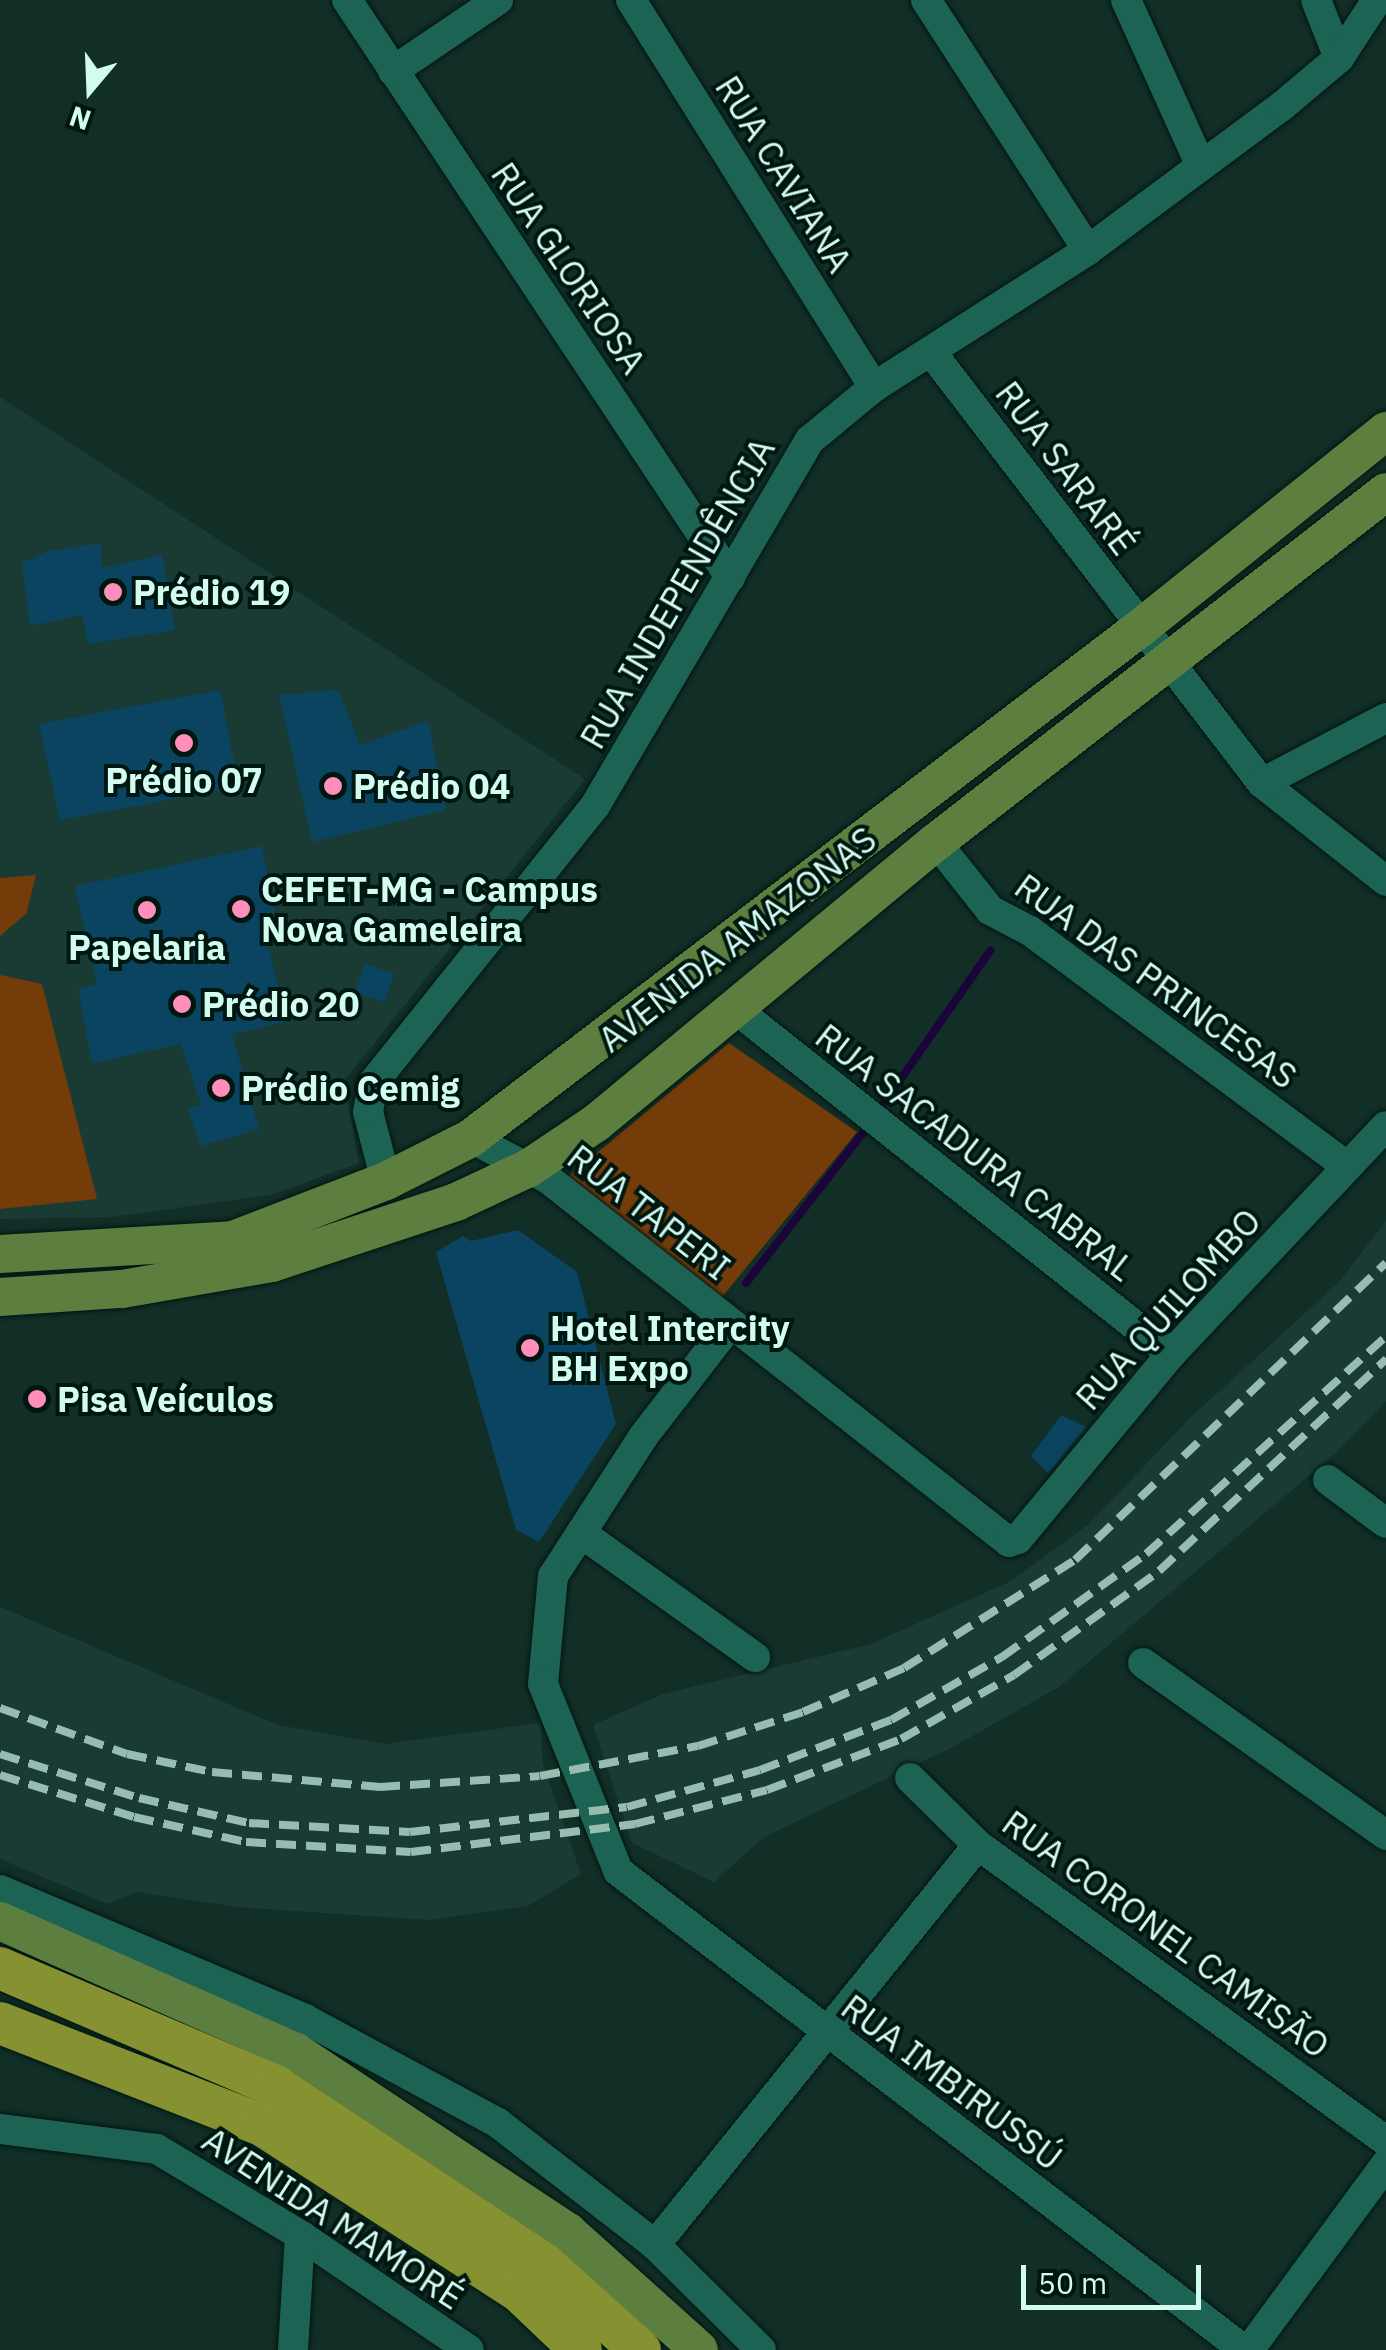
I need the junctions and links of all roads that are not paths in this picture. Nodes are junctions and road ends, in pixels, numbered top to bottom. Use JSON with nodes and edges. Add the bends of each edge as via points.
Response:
{"nodes":[{"id":1,"x":346,"y":0,"type":"edge"},
{"id":2,"x":498,"y":0,"type":"edge"},
{"id":3,"x":631,"y":0,"type":"edge"},
{"id":4,"x":926,"y":0,"type":"edge"},
{"id":5,"x":1126,"y":0,"type":"edge"},
{"id":6,"x":1316,"y":0,"type":"edge"},
{"id":7,"x":1377,"y":0,"type":"edge"},
{"id":8,"x":1339,"y":58,"type":"junction"},
{"id":9,"x":394,"y":71,"type":"junction"},
{"id":10,"x":1201,"y":166,"type":"junction"},
{"id":11,"x":1088,"y":250,"type":"junction"},
{"id":12,"x":932,"y":353,"type":"junction"},
{"id":13,"x":874,"y":387,"type":"junction"},
{"id":14,"x":1386,"y":431,"type":"edge"},
{"id":15,"x":1386,"y":492,"type":"edge"},
{"id":16,"x":730,"y":578,"type":"junction"},
{"id":17,"x":1139,"y":628,"type":"junction"},
{"id":18,"x":1165,"y":663,"type":"junction"},
{"id":19,"x":1386,"y":718,"type":"edge"},
{"id":20,"x":1262,"y":783,"type":"junction"},
{"id":21,"x":936,"y":842,"type":"junction"},
{"id":22,"x":1386,"y":880,"type":"edge"},
{"id":23,"x":733,"y":1007,"type":"junction"},
{"id":24,"x":1386,"y":1126,"type":"edge"},
{"id":25,"x":471,"y":1138,"type":"junction"},
{"id":26,"x":1346,"y":1166,"type":"junction"},
{"id":27,"x":529,"y":1168,"type":"junction"},
{"id":28,"x":386,"y":1181,"type":"junction"},
{"id":29,"x":0,"y":1254,"type":"edge"},
{"id":30,"x":0,"y":1297,"type":"edge"},
{"id":31,"x":731,"y":1322,"type":"junction"},
{"id":32,"x":1171,"y":1354,"type":"junction"},
{"id":33,"x":1328,"y":1480,"type":"dead end"},
{"id":34,"x":1386,"y":1522,"type":"edge"},
{"id":35,"x":581,"y":1533,"type":"junction"},
{"id":36,"x":1008,"y":1542,"type":"joint"},
{"id":37,"x":755,"y":1657,"type":"dead end"},
{"id":38,"x":1143,"y":1663,"type":"dead end"},
{"id":39,"x":910,"y":1778,"type":"dead end"},
{"id":40,"x":1386,"y":1835,"type":"edge"},
{"id":41,"x":978,"y":1845,"type":"junction"},
{"id":42,"x":0,"y":1890,"type":"edge"},
{"id":43,"x":0,"y":1920,"type":"edge"},
{"id":44,"x":0,"y":1968,"type":"edge"},
{"id":45,"x":0,"y":2024,"type":"edge"},
{"id":46,"x":827,"y":2036,"type":"junction"},
{"id":47,"x":0,"y":2129,"type":"edge"},
{"id":48,"x":1386,"y":2141,"type":"edge"},
{"id":49,"x":1386,"y":2164,"type":"edge"},
{"id":50,"x":300,"y":2235,"type":"junction"},
{"id":51,"x":654,"y":2245,"type":"junction"},
{"id":52,"x":293,"y":2350,"type":"edge"},
{"id":53,"x":468,"y":2350,"type":"edge"},
{"id":54,"x":581,"y":2350,"type":"edge"},
{"id":55,"x":640,"y":2350,"type":"edge"},
{"id":56,"x":699,"y":2350,"type":"edge"},
{"id":57,"x":761,"y":2350,"type":"edge"},
{"id":58,"x":1247,"y":2350,"type":"edge"}],
"edges":[{"from":1,"to":9,"type":"street","name":"RUA GLORIOSA"},
{"from":2,"to":9,"type":"street"},
{"from":3,"to":13,"type":"street","name":"RUA CAVIANA"},
{"from":4,"to":11,"type":"street"},
{"from":5,"to":10,"type":"street"},
{"from":6,"to":8,"type":"street"},
{"from":7,"to":8,"type":"street","name":"RUA INDEPENDÊNCIA"},
{"from":8,"to":10,"type":"street","name":"RUA INDEPENDÊNCIA"},
{"from":9,"to":16,"type":"street","name":"RUA GLORIOSA"},
{"from":10,"to":11,"type":"street","name":"RUA INDEPENDÊNCIA"},
{"from":11,"to":12,"type":"street","name":"RUA INDEPENDÊNCIA"},
{"from":12,"to":13,"type":"street","name":"RUA INDEPENDÊNCIA"},
{"from":12,"to":17,"type":"street","name":"RUA SARARÉ"},
{"from":13,"to":16,"type":"street","name":"RUA INDEPENDÊNCIA","via":[[810,440]]},
{"from":14,"to":17,"type":"main road","name":"AVENIDA AMAZONAS"},
{"from":15,"to":18,"type":"main road","name":"AVENIDA AMAZONAS"},
{"from":16,"to":28,"type":"street","name":"RUA INDEPENDÊNCIA","via":[[595,806],[373,1083],[368,1112]]},
{"from":17,"to":18,"type":"street","name":"RUA SARARÉ"},
{"from":17,"to":25,"type":"main road","name":"AVENIDA AMAZONAS"},
{"from":18,"to":20,"type":"street","name":"RUA SARARÉ"},
{"from":18,"to":21,"type":"main road","name":"AVENIDA AMAZONAS"},
{"from":19,"to":20,"type":"street"},
{"from":20,"to":22,"type":"street","name":"RUA SARARÉ"},
{"from":21,"to":23,"type":"main road","name":"AVENIDA AMAZONAS"},
{"from":21,"to":26,"type":"street","name":"RUA DAS PRINCESAS","via":[[990,910],[1030,931]]},
{"from":23,"to":27,"type":"main road","name":"AVENIDA AMAZONAS","via":[[596,1123]]},
{"from":23,"to":32,"type":"street","name":"RUA SACADURA CABRAL"},
{"from":24,"to":26,"type":"street","name":"RUA QUILOMBO"},
{"from":25,"to":27,"type":"street","name":"RUA TAPERI"},
{"from":25,"to":28,"type":"main road","name":"AVENIDA AMAZONAS"},
{"from":26,"to":32,"type":"street","name":"RUA QUILOMBO"},
{"from":27,"to":30,"type":"main road","name":"AVENIDA AMAZONAS","via":[[456,1202],[272,1263],[122,1289]]},
{"from":27,"to":31,"type":"street","name":"RUA TAPERI"},
{"from":28,"to":29,"type":"main road","name":"AVENIDA AMAZONAS","via":[[234,1240]]},
{"from":31,"to":35,"type":"street","via":[[642,1436]]},
{"from":31,"to":36,"type":"street","name":"RUA TAPERI"},
{"from":32,"to":36,"type":"street","name":"RUA QUILOMBO","via":[[1018,1539]]},
{"from":33,"to":34,"type":"street"},
{"from":35,"to":37,"type":"street"},
{"from":35,"to":46,"type":"street","name":"RUA IMBIRUSSÚ","via":[[553,1576],[543,1684],[618,1871]]},
{"from":38,"to":40,"type":"street"},
{"from":39,"to":41,"type":"street","name":"RUA CORONEL CAMISÃO"},
{"from":41,"to":46,"type":"street"},
{"from":41,"to":48,"type":"street","name":"RUA CORONEL CAMISÃO"},
{"from":42,"to":51,"type":"street","via":[[305,2019],[445,2094],[498,2123]]},
{"from":43,"to":56,"type":"main road","via":[[296,2052],[568,2232]]},
{"from":44,"to":55,"type":"highway","via":[[277,2088],[544,2264]]},
{"from":45,"to":54,"type":"highway","via":[[262,2125],[520,2292]]},
{"from":46,"to":51,"type":"street"},
{"from":46,"to":58,"type":"street","name":"RUA IMBIRUSSÚ"},
{"from":47,"to":50,"type":"street","name":"AVENIDA MAMORÉ","via":[[157,2149]]},
{"from":49,"to":58,"type":"street"},
{"from":50,"to":52,"type":"street"},
{"from":50,"to":53,"type":"street","name":"AVENIDA MAMORÉ"},
{"from":51,"to":57,"type":"street"}]}
